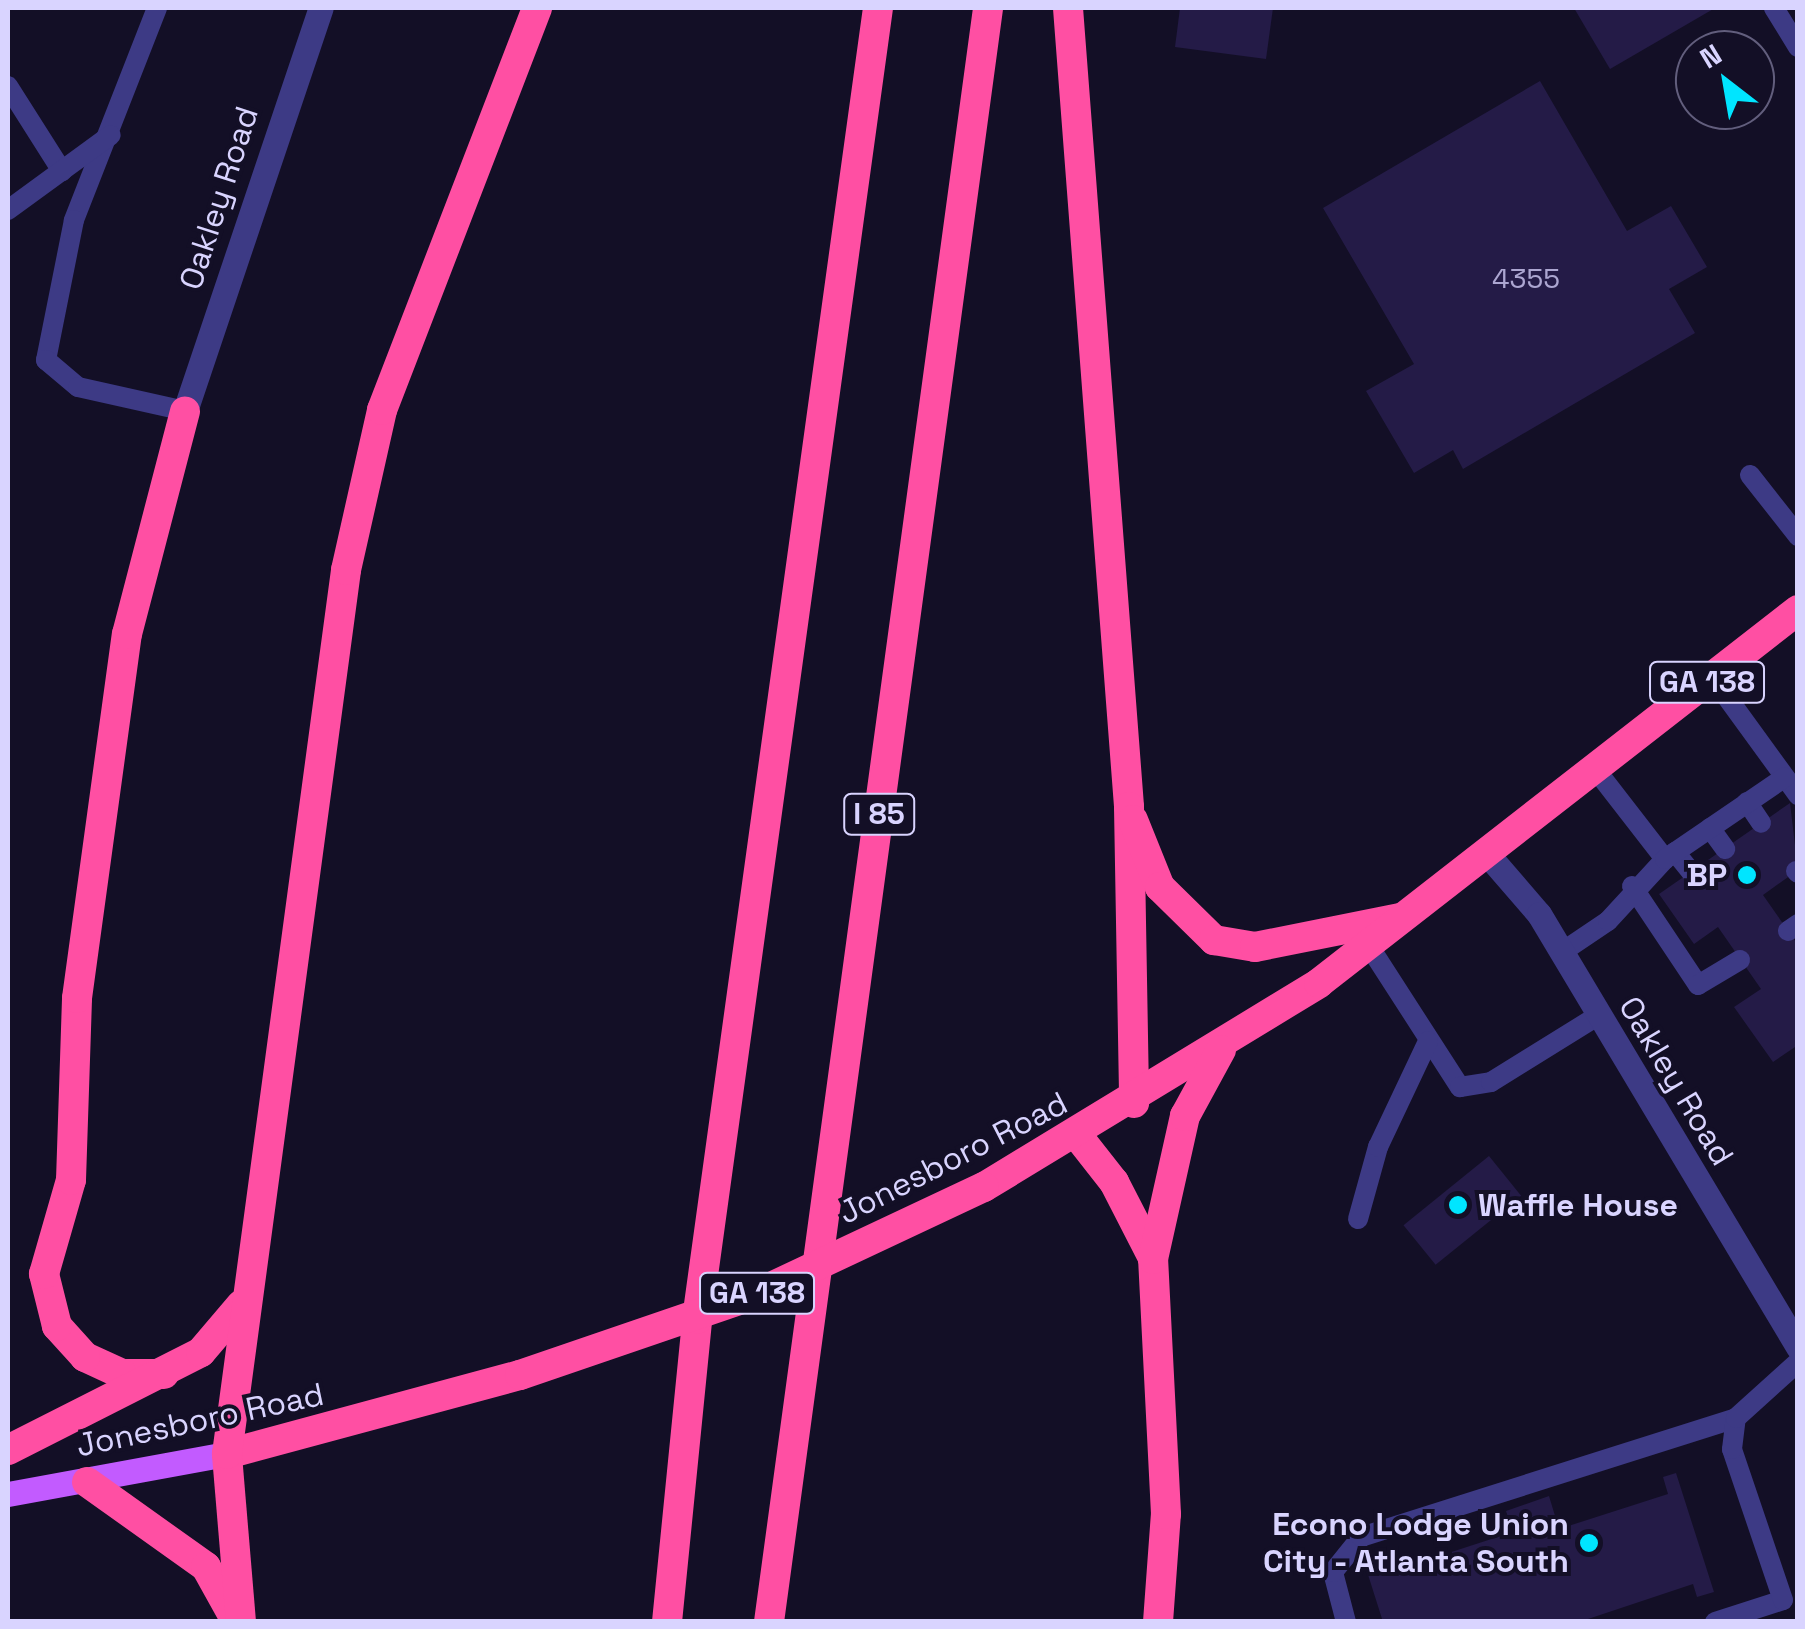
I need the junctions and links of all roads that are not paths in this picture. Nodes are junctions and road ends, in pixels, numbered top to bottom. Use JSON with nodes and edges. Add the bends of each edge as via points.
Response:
{"nodes":[{"id":1,"x":157,"y":8,"type":"edge"},
{"id":2,"x":321,"y":8,"type":"edge"},
{"id":3,"x":537,"y":8,"type":"edge"},
{"id":4,"x":878,"y":8,"type":"edge"},
{"id":5,"x":988,"y":8,"type":"edge"},
{"id":6,"x":1068,"y":8,"type":"edge"},
{"id":7,"x":1774,"y":8,"type":"edge"},
{"id":8,"x":1798,"y":47,"type":"edge"},
{"id":9,"x":8,"y":86,"type":"edge"},
{"id":10,"x":114,"y":133,"type":"junction"},
{"id":11,"x":62,"y":171,"type":"junction"},
{"id":12,"x":8,"y":210,"type":"edge"},
{"id":13,"x":185,"y":411,"type":"junction"},
{"id":14,"x":1750,"y":476,"type":"dead end"},
{"id":15,"x":1798,"y":536,"type":"edge"},
{"id":16,"x":1798,"y":610,"type":"edge"},
{"id":17,"x":1713,"y":678,"type":"junction"},
{"id":18,"x":1596,"y":770,"type":"junction"},
{"id":19,"x":1785,"y":776,"type":"junction"},
{"id":20,"x":1798,"y":794,"type":"edge"},
{"id":21,"x":1747,"y":802,"type":"junction"},
{"id":22,"x":1129,"y":807,"type":"junction"},
{"id":23,"x":1761,"y":823,"type":"dead end"},
{"id":24,"x":1710,"y":828,"type":"junction"},
{"id":25,"x":1725,"y":849,"type":"dead end"},
{"id":26,"x":1488,"y":854,"type":"junction"},
{"id":27,"x":1670,"y":855,"type":"junction"},
{"id":28,"x":1690,"y":872,"type":"dead end"},
{"id":29,"x":1632,"y":886,"type":"junction"},
{"id":30,"x":1410,"y":916,"type":"junction"},
{"id":31,"x":1369,"y":946,"type":"junction"},
{"id":32,"x":1562,"y":952,"type":"junction"},
{"id":33,"x":1740,"y":960,"type":"dead end"},
{"id":34,"x":1599,"y":1015,"type":"junction"},
{"id":35,"x":1428,"y":1041,"type":"junction"},
{"id":36,"x":1222,"y":1047,"type":"junction"},
{"id":37,"x":1134,"y":1103,"type":"junction"},
{"id":38,"x":1077,"y":1136,"type":"junction"},
{"id":39,"x":1358,"y":1218,"type":"dead end"},
{"id":40,"x":1153,"y":1259,"type":"junction"},
{"id":41,"x":247,"y":1294,"type":"junction"},
{"id":42,"x":1798,"y":1347,"type":"edge"},
{"id":43,"x":1798,"y":1362,"type":"edge"},
{"id":44,"x":164,"y":1374,"type":"junction"},
{"id":45,"x":1736,"y":1418,"type":"junction"},
{"id":46,"x":8,"y":1450,"type":"edge"},
{"id":47,"x":227,"y":1454,"type":"junction"},
{"id":48,"x":87,"y":1482,"type":"junction"},
{"id":49,"x":8,"y":1494,"type":"edge"},
{"id":50,"x":239,"y":1622,"type":"edge"},
{"id":51,"x":667,"y":1622,"type":"edge"},
{"id":52,"x":769,"y":1622,"type":"edge"},
{"id":53,"x":1158,"y":1622,"type":"edge"},
{"id":54,"x":1346,"y":1622,"type":"edge"},
{"id":55,"x":1716,"y":1622,"type":"edge"}],
"edges":[{"from":1,"to":10,"type":"lane"},
{"from":2,"to":13,"type":"street","name":"Oakley Road"},
{"from":3,"to":41,"type":"highway","via":[[378,427],[346,570]]},
{"from":4,"to":51,"type":"highway","via":[[697,1318]]},
{"from":5,"to":52,"type":"highway","number":"I 85"},
{"from":6,"to":22,"type":"highway"},
{"from":7,"to":8,"type":"lane"},
{"from":9,"to":11,"type":"lane"},
{"from":10,"to":11,"type":"lane"},
{"from":10,"to":13,"type":"lane","via":[[74,220],[46,360],[78,387]]},
{"from":11,"to":12,"type":"lane"},
{"from":13,"to":44,"type":"highway","via":[[127,634],[77,998],[71,1180],[44,1274],[56,1326],[84,1357],[122,1374]]},
{"from":14,"to":15,"type":"lane"},
{"from":16,"to":17,"type":"highway","name":"Jonesboro Road","number":"GA 138"},
{"from":17,"to":18,"type":"highway","name":"Jonesboro Road","number":"GA 138"},
{"from":17,"to":19,"type":"lane"},
{"from":18,"to":26,"type":"highway","name":"Jonesboro Road","number":"GA 138"},
{"from":18,"to":27,"type":"lane"},
{"from":19,"to":20,"type":"lane"},
{"from":19,"to":21,"type":"lane"},
{"from":21,"to":23,"type":"lane"},
{"from":21,"to":24,"type":"lane"},
{"from":22,"to":30,"type":"highway","via":[[1160,887],[1214,940],[1255,947]]},
{"from":22,"to":37,"type":"highway"},
{"from":24,"to":25,"type":"lane"},
{"from":24,"to":27,"type":"lane"},
{"from":26,"to":30,"type":"highway","name":"Jonesboro Road","number":"GA 138"},
{"from":26,"to":32,"type":"street","name":"Oakley Road"},
{"from":27,"to":28,"type":"lane"},
{"from":27,"to":29,"type":"lane"},
{"from":29,"to":32,"type":"lane","via":[[1608,921]]},
{"from":29,"to":33,"type":"lane","via":[[1698,986]]},
{"from":30,"to":31,"type":"highway","name":"Jonesboro Road","number":"GA 138"},
{"from":31,"to":35,"type":"lane"},
{"from":31,"to":36,"type":"highway","name":"Jonesboro Road","number":"GA 138"},
{"from":32,"to":34,"type":"street","name":"Oakley Road"},
{"from":34,"to":35,"type":"lane","via":[[1474,1089],[1460,1087]]},
{"from":34,"to":42,"type":"street","name":"Oakley Road"},
{"from":35,"to":39,"type":"lane","via":[[1378,1147]]},
{"from":36,"to":37,"type":"highway","name":"Jonesboro Road","number":"GA 138"},
{"from":36,"to":40,"type":"highway","via":[[1185,1116]]},
{"from":37,"to":38,"type":"highway","name":"Jonesboro Road","number":"GA 138"},
{"from":38,"to":40,"type":"highway","via":[[1114,1182]]},
{"from":38,"to":47,"type":"highway","name":"Jonesboro Road","number":"GA 138","bridge":true,"via":[[754,1295],[520,1375]]},
{"from":40,"to":53,"type":"highway","via":[[1166,1514]]},
{"from":41,"to":44,"type":"highway","via":[[226,1332]]},
{"from":41,"to":47,"type":"highway"},
{"from":43,"to":45,"type":"lane"},
{"from":44,"to":46,"type":"highway"},
{"from":45,"to":54,"type":"lane","via":[[1361,1536],[1333,1572]]},
{"from":45,"to":55,"type":"lane","via":[[1732,1449],[1783,1600]]},
{"from":47,"to":48,"type":"main road","name":"Jonesboro Road","number":"GA 138"},
{"from":47,"to":50,"type":"highway"},
{"from":48,"to":49,"type":"main road","name":"Jonesboro Road","number":"GA 138"},
{"from":48,"to":50,"type":"highway","via":[[206,1568]]}]}
